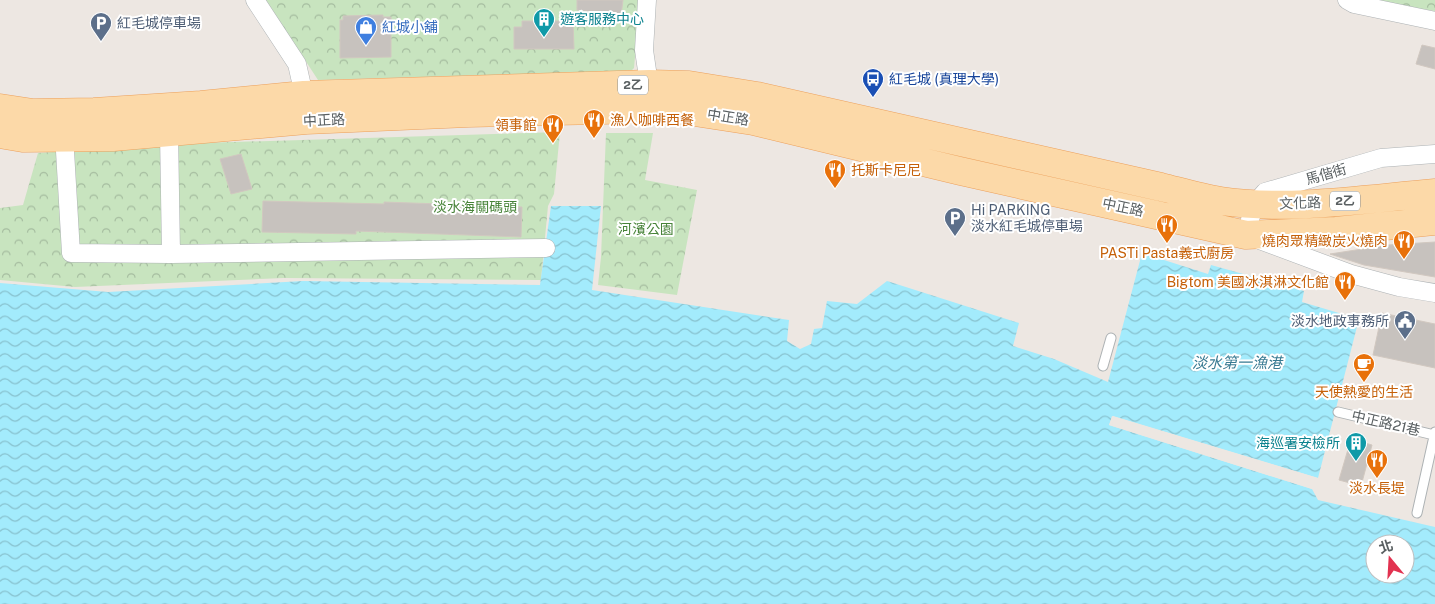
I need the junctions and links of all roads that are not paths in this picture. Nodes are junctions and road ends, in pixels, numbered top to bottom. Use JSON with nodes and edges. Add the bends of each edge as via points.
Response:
{"nodes":[{"id":1,"x":255,"y":0,"type":"edge"},
{"id":2,"x":647,"y":0,"type":"edge"},
{"id":3,"x":1347,"y":0,"type":"edge"},
{"id":4,"x":1435,"y":20,"type":"edge"},
{"id":5,"x":304,"y":95,"type":"junction"},
{"id":6,"x":648,"y":96,"type":"junction"},
{"id":7,"x":0,"y":108,"type":"edge"},
{"id":8,"x":168,"y":132,"type":"junction"},
{"id":9,"x":0,"y":134,"type":"edge"},
{"id":10,"x":64,"y":151,"type":"dead end"},
{"id":11,"x":1435,"y":154,"type":"edge"},
{"id":12,"x":1435,"y":193,"type":"edge"},
{"id":13,"x":1254,"y":205,"type":"junction"},
{"id":14,"x":1435,"y":221,"type":"edge"},
{"id":15,"x":1246,"y":235,"type":"junction"},
{"id":16,"x":546,"y":248,"type":"dead end"},
{"id":17,"x":171,"y":254,"type":"junction"},
{"id":18,"x":1435,"y":293,"type":"edge"},
{"id":19,"x":1111,"y":338,"type":"dead end"},
{"id":20,"x":1103,"y":366,"type":"dead end"},
{"id":21,"x":1338,"y":412,"type":"dead end"},
{"id":22,"x":1435,"y":433,"type":"edge"},
{"id":23,"x":1433,"y":447,"type":"edge"},
{"id":24,"x":1417,"y":513,"type":"dead end"}],
"edges":[{"from":1,"to":5,"type":"street","via":[[297,64]]},
{"from":2,"to":6,"type":"street","via":[[644,50]]},
{"from":3,"to":4,"type":"street"},
{"from":5,"to":6,"type":"main road","name":"中正路","number":"2乙"},
{"from":5,"to":7,"type":"main road","name":"中正路","number":"2乙","via":[[94,112],[32,113]]},
{"from":6,"to":8,"type":"main road","name":"中正路","number":"2乙","via":[[468,114],[306,120]]},
{"from":6,"to":13,"type":"main road","name":"中正路","number":"2乙","via":[[689,85],[757,96],[1219,201]]},
{"from":6,"to":15,"type":"main road","name":"中正路","number":"2乙","via":[[688,111],[753,121],[1149,217]]},
{"from":8,"to":9,"type":"main road","name":"中正路","number":"2乙","via":[[41,138]]},
{"from":8,"to":17,"type":"street"},
{"from":10,"to":17,"type":"street","via":[[71,253]]},
{"from":11,"to":13,"type":"street","name":"馬偕街","via":[[1381,158],[1266,192]]},
{"from":12,"to":13,"type":"main road","name":"文化路","number":"2乙","via":[[1315,204]]},
{"from":13,"to":15,"type":"street"},
{"from":14,"to":15,"type":"main road","number":"2乙","via":[[1336,231]]},
{"from":15,"to":18,"type":"street","name":"中正路","via":[[1351,274]]},
{"from":16,"to":17,"type":"street"},
{"from":19,"to":20,"type":"lane"},
{"from":21,"to":22,"type":"lane","name":"中正路21巷"},
{"from":22,"to":23,"type":"lane"},
{"from":23,"to":24,"type":"lane"}]}
